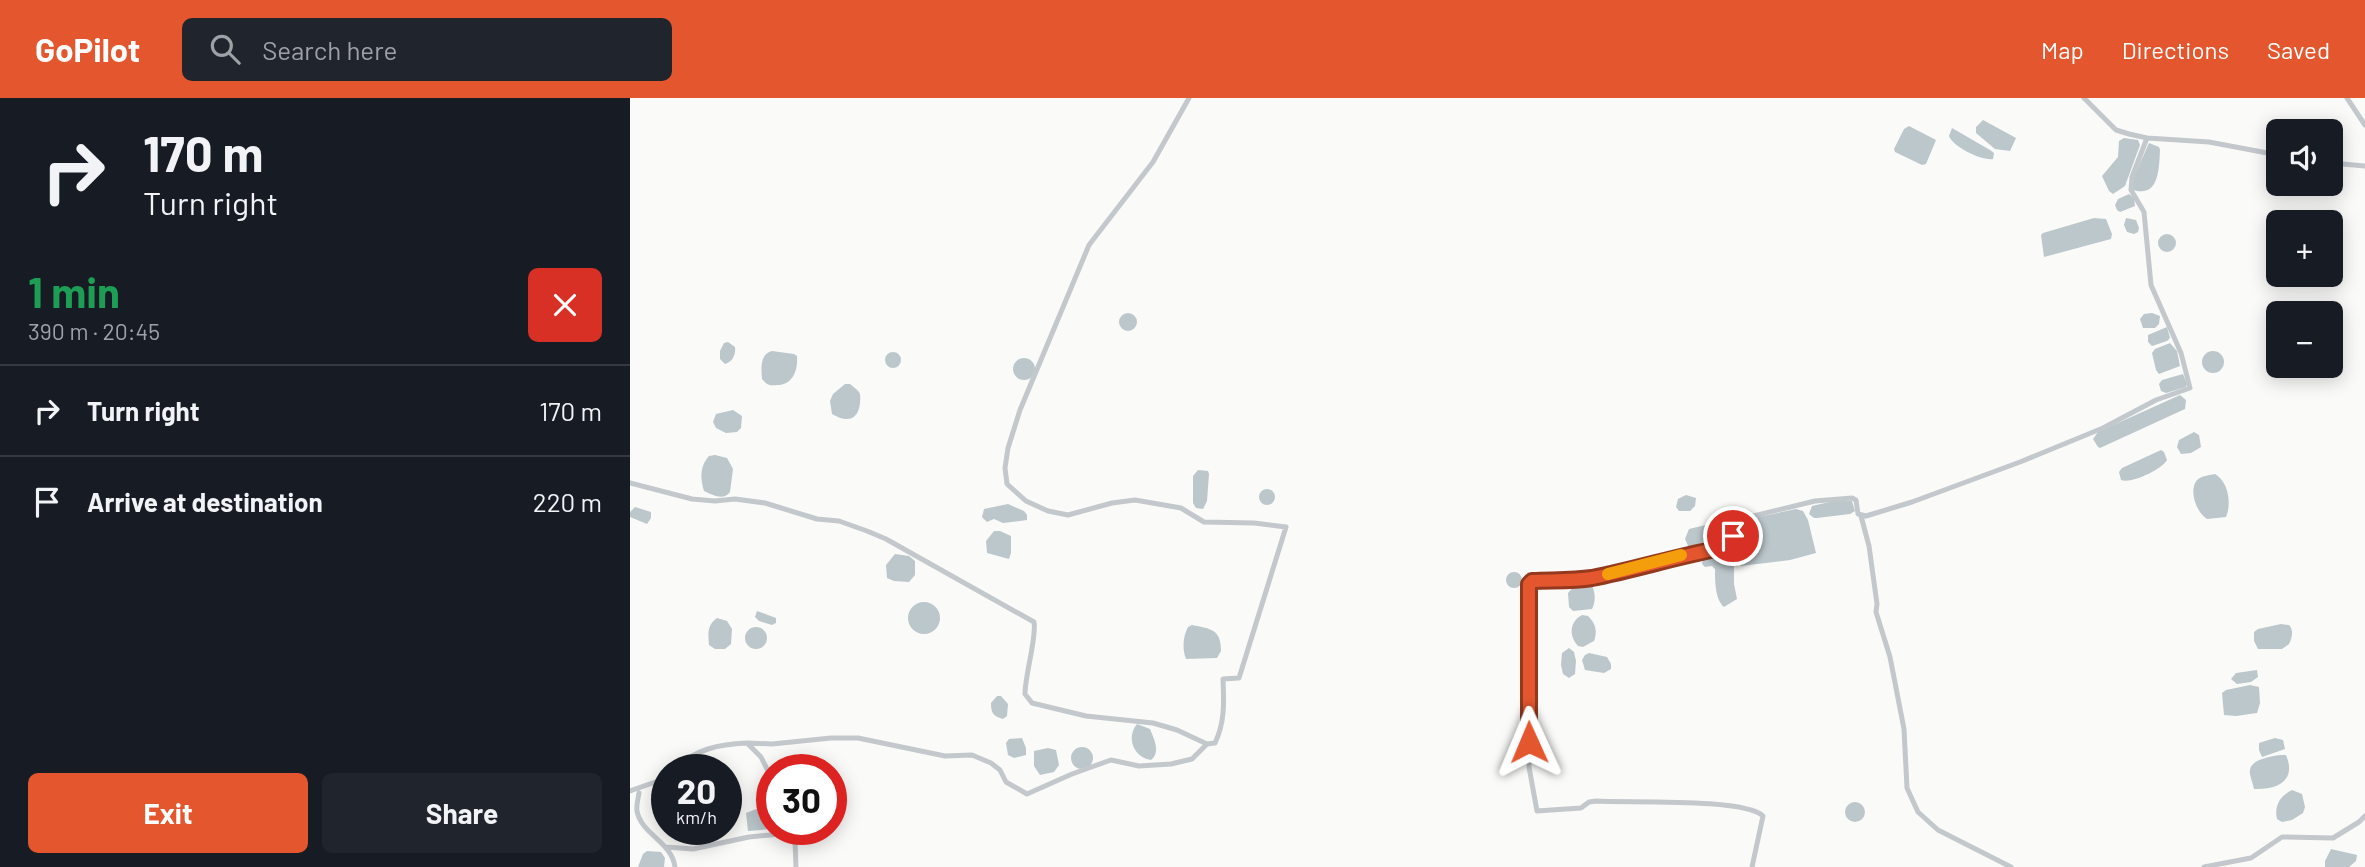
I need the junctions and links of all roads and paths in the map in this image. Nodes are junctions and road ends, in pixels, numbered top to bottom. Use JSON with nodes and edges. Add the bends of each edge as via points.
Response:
{"nodes":[{"id":1,"x":1189,"y":98,"type":"edge"},
{"id":2,"x":2084,"y":98,"type":"edge"},
{"id":3,"x":2347,"y":98,"type":"edge"},
{"id":4,"x":2365,"y":125,"type":"edge"},
{"id":5,"x":2147,"y":138,"type":"junction"},
{"id":6,"x":2266,"y":153,"type":"edge"},
{"id":7,"x":2343,"y":164,"type":"edge"},
{"id":8,"x":2365,"y":166,"type":"edge"},
{"id":9,"x":630,"y":483,"type":"edge"},
{"id":10,"x":1861,"y":516,"type":"junction"},
{"id":11,"x":747,"y":743,"type":"junction"},
{"id":12,"x":1207,"y":744,"type":"junction"},
{"id":13,"x":696,"y":754,"type":"edge"},
{"id":14,"x":758,"y":754,"type":"edge"},
{"id":15,"x":651,"y":784,"type":"edge"},
{"id":16,"x":630,"y":791,"type":"edge"},
{"id":17,"x":639,"y":793,"type":"dead end"},
{"id":18,"x":2365,"y":816,"type":"edge"},
{"id":19,"x":640,"y":817,"type":"junction"},
{"id":20,"x":630,"y":818,"type":"edge"},
{"id":21,"x":756,"y":836,"type":"edge"},
{"id":22,"x":795,"y":845,"type":"edge"},
{"id":23,"x":666,"y":847,"type":"junction"},
{"id":24,"x":675,"y":867,"type":"edge"},
{"id":25,"x":796,"y":867,"type":"edge"},
{"id":26,"x":1752,"y":867,"type":"edge"},
{"id":27,"x":2011,"y":867,"type":"edge"},
{"id":28,"x":2204,"y":867,"type":"edge"}],
"edges":[{"from":1,"to":12,"type":"street","via":[[1153,162],[1089,245],[1020,410],[1005,468],[1007,484],[1026,501],[1048,511],[1068,515],[1135,500],[1181,508],[1204,522],[1286,527],[1239,678],[1223,679],[1222,729],[1215,743]]},
{"from":2,"to":5,"type":"street","via":[[2116,130]]},
{"from":3,"to":4,"type":"street"},
{"from":5,"to":6,"type":"street","via":[[2209,142]]},
{"from":5,"to":10,"type":"street","via":[[2131,190],[2144,212],[2151,285],[2181,353],[2190,388],[2020,462]]},
{"from":7,"to":8,"type":"street"},
{"from":9,"to":12,"type":"street","via":[[692,499],[765,503],[839,521],[886,539],[1034,622],[1025,679],[1025,694],[1032,703],[1086,716],[1153,723]]},
{"from":10,"to":26,"type":"street","via":[[1852,498],[1815,502],[1737,520],[1727,547],[1594,577],[1529,584],[1529,767],[1537,811],[1581,808],[1596,801],[1758,811],[1763,816]]},
{"from":10,"to":27,"type":"street","via":[[1876,612],[1904,729],[1906,788],[1918,812],[1938,830]]},
{"from":11,"to":12,"type":"street","via":[[858,737],[945,756],[972,755],[991,763],[1006,782],[1027,794],[1111,760],[1139,766],[1192,759]]},
{"from":11,"to":13,"type":"street","via":[[724,744]]},
{"from":11,"to":14,"type":"street"},
{"from":15,"to":16,"type":"street"},
{"from":17,"to":19,"type":"street","via":[[636,809]]},
{"from":18,"to":28,"type":"street","via":[[2333,838],[2281,838],[2251,858]]},
{"from":19,"to":20,"type":"street"},
{"from":19,"to":23,"type":"street"},
{"from":21,"to":23,"type":"street","via":[[693,849]]},
{"from":22,"to":25,"type":"street"},
{"from":23,"to":24,"type":"street"}]}
